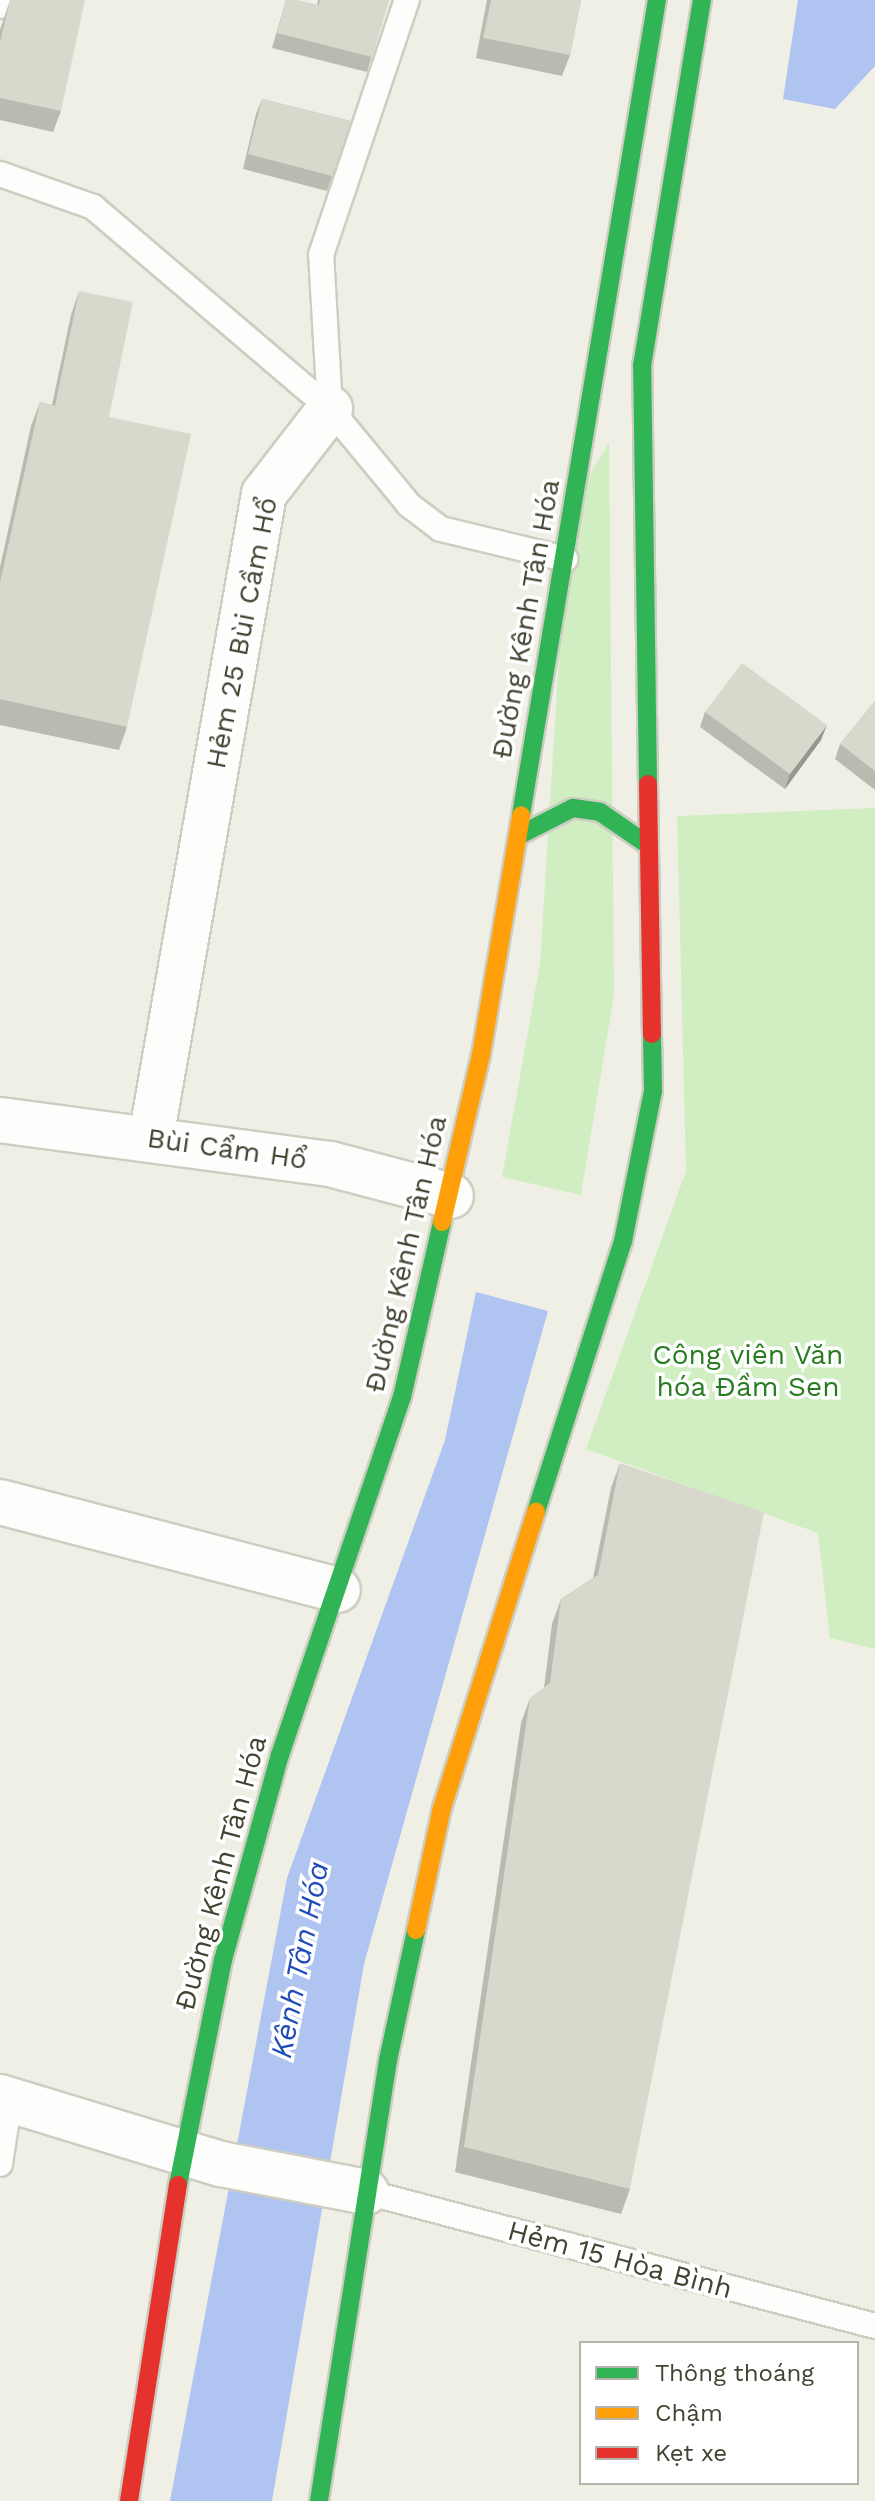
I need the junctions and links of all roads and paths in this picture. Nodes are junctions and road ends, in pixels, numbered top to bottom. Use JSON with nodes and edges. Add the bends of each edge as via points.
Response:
{"nodes":[{"id":1,"x":407,"y":0,"type":"edge"},
{"id":2,"x":657,"y":0,"type":"edge"},
{"id":3,"x":702,"y":0,"type":"edge"},
{"id":4,"x":0,"y":174,"type":"edge"},
{"id":5,"x":330,"y":409,"type":"junction"},
{"id":6,"x":565,"y":559,"type":"junction"},
{"id":7,"x":518,"y":836,"type":"junction"},
{"id":8,"x":648,"y":845,"type":"junction"},
{"id":9,"x":0,"y":1120,"type":"edge"},
{"id":10,"x":151,"y":1138,"type":"junction"},
{"id":11,"x":451,"y":1196,"type":"junction"},
{"id":12,"x":0,"y":1502,"type":"edge"},
{"id":13,"x":338,"y":1590,"type":"junction"},
{"id":14,"x":5,"y":2098,"type":"edge"},
{"id":15,"x":202,"y":2159,"type":"junction"},
{"id":16,"x":0,"y":2164,"type":"edge"},
{"id":17,"x":348,"y":2188,"type":"junction"},
{"id":18,"x":875,"y":2326,"type":"edge"},
{"id":19,"x":129,"y":2501,"type":"edge"},
{"id":20,"x":319,"y":2501,"type":"edge"}],
"edges":[{"from":1,"to":5,"type":"lane","via":[[321,255]]},
{"from":2,"to":6,"type":"street","name":"Đường Kênh Tân Hóa"},
{"from":3,"to":8,"type":"street","via":[[642,366]]},
{"from":4,"to":5,"type":"lane","via":[[93,207]]},
{"from":5,"to":6,"type":"lane","via":[[409,505],[441,529]]},
{"from":5,"to":10,"type":"street","name":"Hẻm 25 Bùi Cầm Hổ","via":[[264,494]]},
{"from":6,"to":7,"type":"street","name":"Đường Kênh Tân Hóa"},
{"from":7,"to":8,"type":"street","via":[[573,808],[600,812]]},
{"from":7,"to":11,"type":"street","name":"Đường Kênh Tân Hóa"},
{"from":8,"to":17,"type":"street","via":[[653,1091],[623,1241],[442,1808]]},
{"from":9,"to":10,"type":"street","name":"Bùi Cẩm Hổ"},
{"from":10,"to":11,"type":"street","name":"Bùi Cẩm Hổ","via":[[330,1164]]},
{"from":11,"to":13,"type":"street","name":"Đường Kênh Tân Hóa","via":[[402,1397]]},
{"from":12,"to":13,"type":"street"},
{"from":13,"to":15,"type":"street","name":"Đường Kênh Tân Hóa","via":[[280,1755],[231,1931]]},
{"from":14,"to":15,"type":"street"},
{"from":14,"to":16,"type":"lane"},
{"from":15,"to":17,"type":"street"},
{"from":15,"to":19,"type":"street","name":"Đường Kênh Tân Hóa"},
{"from":17,"to":18,"type":"lane","name":"Hẻm 15 Hòa Bình"},
{"from":17,"to":20,"type":"street"}]}
